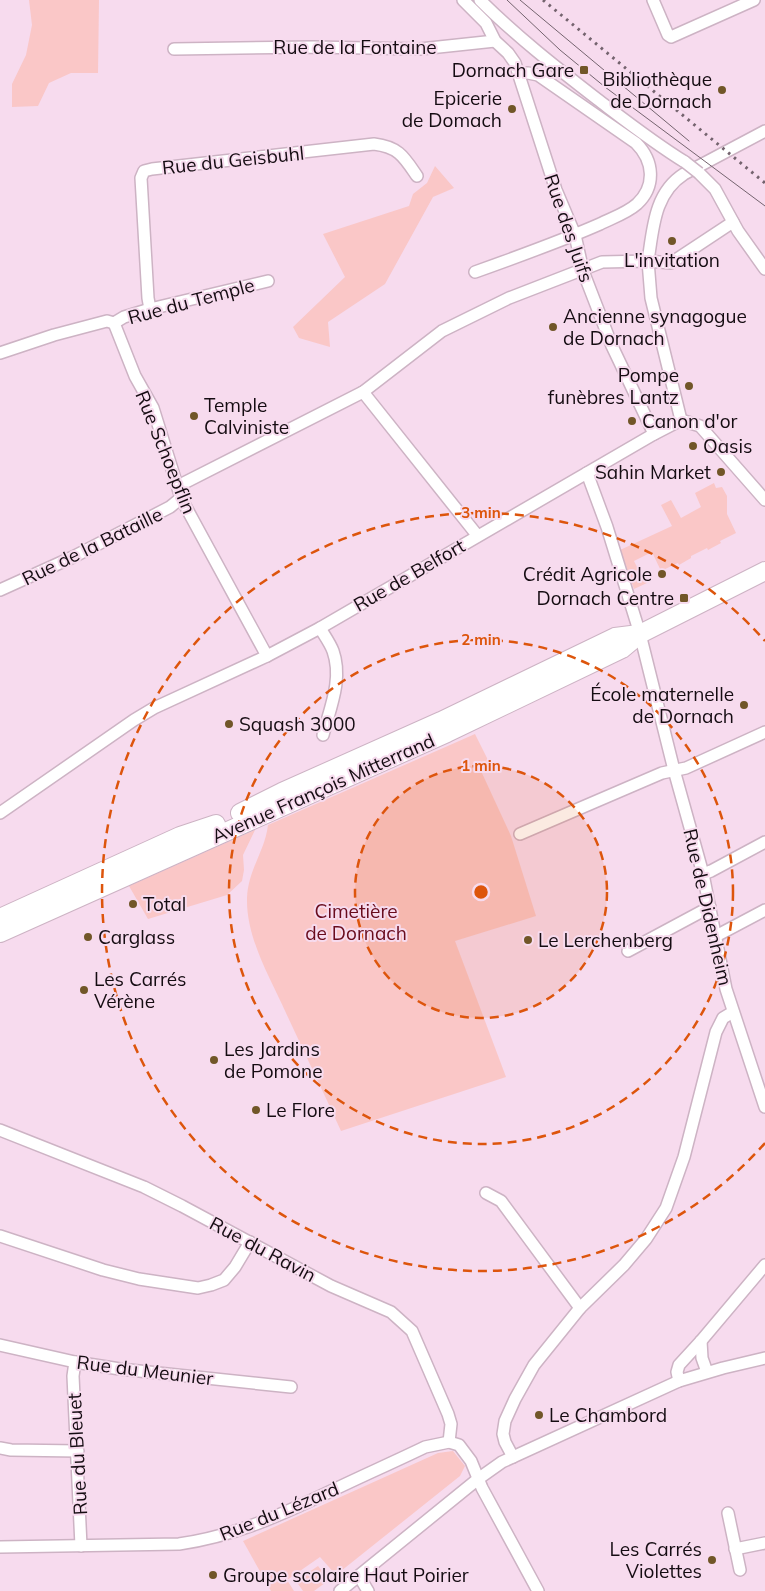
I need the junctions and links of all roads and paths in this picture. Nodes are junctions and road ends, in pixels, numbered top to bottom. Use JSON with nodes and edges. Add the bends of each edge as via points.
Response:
{"nodes":[{"id":1,"x":463,"y":0,"type":"edge"},
{"id":2,"x":480,"y":0,"type":"edge"},
{"id":3,"x":653,"y":0,"type":"edge"},
{"id":4,"x":754,"y":0,"type":"edge"},
{"id":5,"x":495,"y":41,"type":"junction"},
{"id":6,"x":174,"y":49,"type":"dead end"},
{"id":7,"x":519,"y":73,"type":"junction"},
{"id":8,"x":765,"y":131,"type":"edge"},
{"id":9,"x":417,"y":176,"type":"dead end"},
{"id":10,"x":732,"y":222,"type":"junction"},
{"id":11,"x":575,"y":235,"type":"junction"},
{"id":12,"x":648,"y":261,"type":"junction"},
{"id":13,"x":765,"y":269,"type":"edge"},
{"id":14,"x":582,"y":271,"type":"junction"},
{"id":15,"x":475,"y":272,"type":"dead end"},
{"id":16,"x":268,"y":281,"type":"dead end"},
{"id":17,"x":150,"y":309,"type":"junction"},
{"id":18,"x":114,"y":323,"type":"junction"},
{"id":19,"x":0,"y":353,"type":"edge"},
{"id":20,"x":363,"y":392,"type":"junction"},
{"id":21,"x":681,"y":420,"type":"junction"},
{"id":22,"x":654,"y":434,"type":"junction"},
{"id":23,"x":587,"y":473,"type":"junction"},
{"id":24,"x":178,"y":486,"type":"junction"},
{"id":25,"x":182,"y":498,"type":"junction"},
{"id":26,"x":765,"y":500,"type":"edge"},
{"id":27,"x":477,"y":535,"type":"junction"},
{"id":28,"x":765,"y":571,"type":"edge"},
{"id":29,"x":0,"y":590,"type":"edge"},
{"id":30,"x":320,"y":628,"type":"junction"},
{"id":31,"x":640,"y":634,"type":"junction"},
{"id":32,"x":267,"y":656,"type":"junction"},
{"id":33,"x":765,"y":732,"type":"edge"},
{"id":34,"x":322,"y":735,"type":"dead end"},
{"id":35,"x":674,"y":770,"type":"junction"},
{"id":36,"x":0,"y":813,"type":"edge"},
{"id":37,"x":520,"y":834,"type":"dead end"},
{"id":38,"x":765,"y":842,"type":"edge"},
{"id":39,"x":703,"y":874,"type":"junction"},
{"id":40,"x":710,"y":907,"type":"junction"},
{"id":41,"x":765,"y":910,"type":"edge"},
{"id":42,"x":0,"y":918,"type":"edge"},
{"id":43,"x":0,"y":933,"type":"edge"},
{"id":44,"x":716,"y":936,"type":"junction"},
{"id":45,"x":628,"y":951,"type":"dead end"},
{"id":46,"x":733,"y":1012,"type":"junction"},
{"id":47,"x":765,"y":1107,"type":"edge"},
{"id":48,"x":0,"y":1130,"type":"edge"},
{"id":49,"x":486,"y":1193,"type":"dead end"},
{"id":50,"x":0,"y":1236,"type":"edge"},
{"id":51,"x":250,"y":1242,"type":"junction"},
{"id":52,"x":765,"y":1265,"type":"edge"},
{"id":53,"x":580,"y":1308,"type":"junction"},
{"id":54,"x":702,"y":1341,"type":"junction"},
{"id":55,"x":0,"y":1345,"type":"edge"},
{"id":56,"x":765,"y":1358,"type":"edge"},
{"id":57,"x":75,"y":1362,"type":"junction"},
{"id":58,"x":707,"y":1372,"type":"junction"},
{"id":59,"x":679,"y":1381,"type":"junction"},
{"id":60,"x":290,"y":1387,"type":"dead end"},
{"id":61,"x":454,"y":1444,"type":"junction"},
{"id":62,"x":0,"y":1448,"type":"edge"},
{"id":63,"x":78,"y":1450,"type":"junction"},
{"id":64,"x":513,"y":1457,"type":"junction"},
{"id":65,"x":478,"y":1479,"type":"junction"},
{"id":66,"x":728,"y":1513,"type":"dead end"},
{"id":67,"x":765,"y":1543,"type":"edge"},
{"id":68,"x":81,"y":1546,"type":"junction"},
{"id":69,"x":0,"y":1547,"type":"edge"},
{"id":70,"x":735,"y":1549,"type":"junction"},
{"id":71,"x":740,"y":1570,"type":"dead end"},
{"id":72,"x":360,"y":1576,"type":"junction"},
{"id":73,"x":340,"y":1591,"type":"edge"},
{"id":74,"x":368,"y":1591,"type":"edge"},
{"id":75,"x":538,"y":1591,"type":"edge"}],
"edges":[{"from":1,"to":5,"type":"street","via":[[486,23]]},
{"from":2,"to":10,"type":"street","bridge":true,"via":[[574,81],[699,173],[715,189]]},
{"from":3,"to":4,"type":"street","via":[[671,37]]},
{"from":5,"to":6,"type":"street","name":"Rue de la Fontaine","via":[[420,49],[313,46]]},
{"from":5,"to":7,"type":"street","via":[[508,53]]},
{"from":7,"to":11,"type":"street","name":"Rue des Juifs","via":[[556,190]]},
{"from":7,"to":11,"type":"street","via":[[538,75],[636,143],[648,160],[650,185],[636,205]]},
{"from":8,"to":12,"type":"street","via":[[676,179],[660,203]]},
{"from":9,"to":17,"type":"street","name":"Rue du Geisbuhl","via":[[401,154],[388,146],[374,144],[144,171],[141,178]]},
{"from":10,"to":12,"type":"street","via":[[671,264]]},
{"from":10,"to":13,"type":"street"},
{"from":11,"to":14,"type":"street","name":"Rue des Juifs"},
{"from":11,"to":15,"type":"street"},
{"from":12,"to":14,"type":"street","via":[[602,262]]},
{"from":12,"to":21,"type":"street","via":[[651,298]]},
{"from":14,"to":20,"type":"street","via":[[509,298],[442,331]]},
{"from":14,"to":22,"type":"street","name":"Rue des Juifs","via":[[612,346]]},
{"from":16,"to":17,"type":"street","name":"Rue du Temple"},
{"from":17,"to":18,"type":"street","name":"Rue du Temple"},
{"from":18,"to":19,"type":"street","name":"Rue du Temple","via":[[98,323]]},
{"from":18,"to":24,"type":"street","name":"Rue Schoepflin","via":[[135,376],[153,408]]},
{"from":20,"to":24,"type":"street"},
{"from":20,"to":27,"type":"street"},
{"from":21,"to":22,"type":"street","name":"Rue de Belfort"},
{"from":21,"to":26,"type":"street","via":[[700,426]]},
{"from":22,"to":23,"type":"street","name":"Rue de Belfort"},
{"from":23,"to":27,"type":"street","name":"Rue de Belfort"},
{"from":23,"to":31,"type":"street","name":"Rue de Didenheim"},
{"from":24,"to":25,"type":"street","name":"Rue Schoepflin"},
{"from":25,"to":29,"type":"street","name":"Rue de la Bataille","via":[[74,557]]},
{"from":25,"to":32,"type":"street","name":"Rue Schoepflin"},
{"from":27,"to":30,"type":"street","name":"Rue de Belfort"},
{"from":28,"to":31,"type":"main road","name":"Avenue François Mitterrand"},
{"from":30,"to":32,"type":"street","name":"Rue de Belfort"},
{"from":30,"to":34,"type":"street","via":[[333,652],[336,669],[336,688]]},
{"from":31,"to":35,"type":"street","name":"Rue de Didenheim"},
{"from":31,"to":42,"type":"main road","name":"Avenue François Mitterrand","via":[[615,637],[228,819],[180,836]]},
{"from":31,"to":43,"type":"main road","name":"Avenue François Mitterrand","via":[[622,648],[446,733]]},
{"from":32,"to":36,"type":"street","name":"Rue de Belfort","via":[[154,708]]},
{"from":33,"to":35,"type":"street","via":[[686,768]]},
{"from":35,"to":37,"type":"street"},
{"from":35,"to":39,"type":"street","name":"Rue de Didenheim"},
{"from":38,"to":39,"type":"street"},
{"from":39,"to":40,"type":"street","name":"Rue de Didenheim"},
{"from":40,"to":44,"type":"street","name":"Rue de Didenheim"},
{"from":40,"to":45,"type":"street"},
{"from":41,"to":44,"type":"street"},
{"from":44,"to":46,"type":"street","name":"Rue de Didenheim"},
{"from":46,"to":47,"type":"street"},
{"from":46,"to":53,"type":"street","name":"Rue de Didenheim","via":[[723,1018],[716,1032],[684,1157],[666,1208],[624,1265]]},
{"from":48,"to":51,"type":"street","name":"Rue du Ravin","via":[[144,1187]]},
{"from":49,"to":53,"type":"street","via":[[501,1201]]},
{"from":50,"to":51,"type":"street","via":[[103,1270],[198,1288],[224,1280]]},
{"from":51,"to":61,"type":"street","name":"Rue du Ravin","via":[[331,1286],[390,1312],[412,1331],[448,1414]]},
{"from":52,"to":54,"type":"street"},
{"from":53,"to":64,"type":"street","name":"Rue de Didenheim","via":[[534,1365],[508,1414],[503,1434]]},
{"from":54,"to":58,"type":"street","via":[[702,1358]]},
{"from":54,"to":59,"type":"street","via":[[679,1365]]},
{"from":55,"to":57,"type":"street","name":"Rue du Meunier"},
{"from":56,"to":58,"type":"street"},
{"from":57,"to":60,"type":"street","name":"Rue du Meunier","via":[[120,1370]]},
{"from":57,"to":63,"type":"street","name":"Rue du Bleuet"},
{"from":58,"to":59,"type":"street"},
{"from":59,"to":64,"type":"street"},
{"from":61,"to":65,"type":"street","via":[[471,1461]]},
{"from":61,"to":68,"type":"street","name":"Rue du Lézard","via":[[425,1447],[286,1513],[204,1541]]},
{"from":62,"to":63,"type":"street"},
{"from":63,"to":68,"type":"street","name":"Rue du Bleuet"},
{"from":64,"to":65,"type":"street"},
{"from":65,"to":72,"type":"street"},
{"from":65,"to":75,"type":"street"},
{"from":66,"to":70,"type":"street"},
{"from":67,"to":70,"type":"street"},
{"from":68,"to":69,"type":"street","name":"Rue du Lézard"},
{"from":70,"to":71,"type":"street"},
{"from":72,"to":73,"type":"street"},
{"from":72,"to":74,"type":"street"}]}
